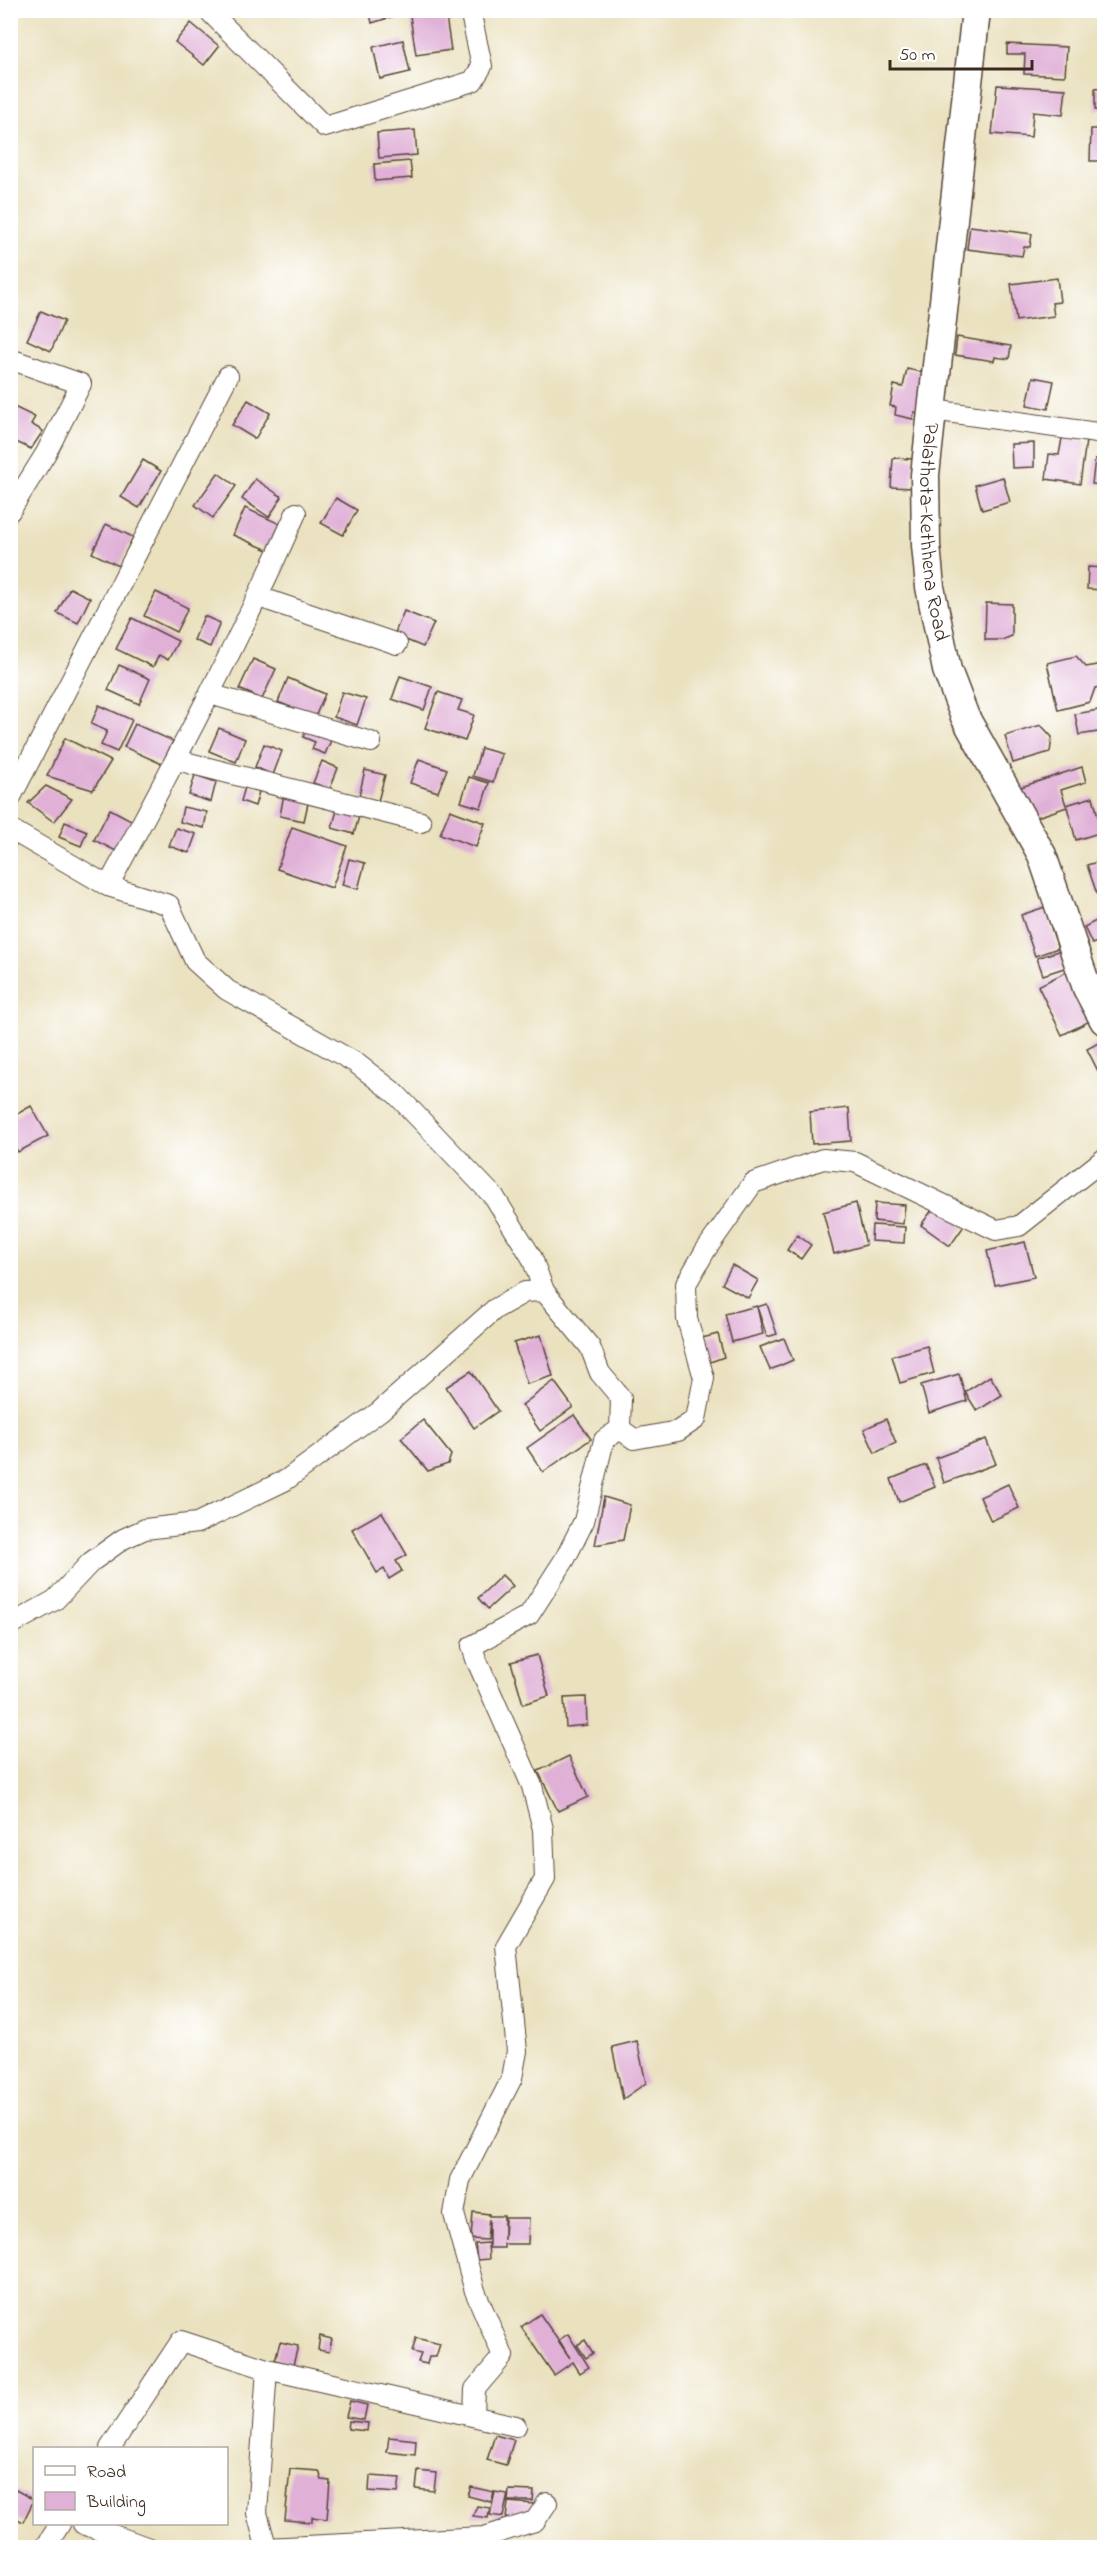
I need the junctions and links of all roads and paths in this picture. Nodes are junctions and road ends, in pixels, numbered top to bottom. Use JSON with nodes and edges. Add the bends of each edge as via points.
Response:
{"nodes":[{"id":1,"x":208,"y":10,"type":"edge"},
{"id":2,"x":470,"y":10,"type":"edge"},
{"id":3,"x":976,"y":10,"type":"edge"},
{"id":4,"x":10,"y":359,"type":"edge"},
{"id":5,"x":228,"y":376,"type":"dead end"},
{"id":6,"x":933,"y":410,"type":"junction"},
{"id":7,"x":1104,"y":434,"type":"edge"},
{"id":8,"x":10,"y":511,"type":"edge"},
{"id":9,"x":296,"y":513,"type":"dead end"},
{"id":10,"x":259,"y":597,"type":"junction"},
{"id":11,"x":397,"y":644,"type":"dead end"},
{"id":12,"x":210,"y":694,"type":"junction"},
{"id":13,"x":371,"y":742,"type":"dead end"},
{"id":14,"x":177,"y":760,"type":"junction"},
{"id":15,"x":10,"y":799,"type":"edge"},
{"id":16,"x":421,"y":822,"type":"dead end"},
{"id":17,"x":10,"y":829,"type":"edge"},
{"id":18,"x":108,"y":886,"type":"junction"},
{"id":19,"x":1104,"y":1020,"type":"edge"},
{"id":20,"x":1104,"y":1159,"type":"edge"},
{"id":21,"x":544,"y":1291,"type":"junction"},
{"id":22,"x":620,"y":1430,"type":"junction"},
{"id":23,"x":10,"y":1625,"type":"edge"},
{"id":24,"x":267,"y":2369,"type":"junction"},
{"id":25,"x":474,"y":2416,"type":"junction"},
{"id":26,"x":516,"y":2426,"type":"dead end"},
{"id":27,"x":111,"y":2447,"type":"edge"},
{"id":28,"x":547,"y":2503,"type":"dead end"},
{"id":29,"x":59,"y":2525,"type":"edge"},
{"id":30,"x":88,"y":2525,"type":"edge"},
{"id":31,"x":45,"y":2547,"type":"edge"},
{"id":32,"x":148,"y":2547,"type":"edge"},
{"id":33,"x":266,"y":2547,"type":"edge"}],
"edges":[{"from":1,"to":2,"type":"street","via":[[325,127],[473,81],[482,66]]},
{"from":3,"to":6,"type":"street","name":"Palathota-Kethhena Road"},
{"from":4,"to":8,"type":"street","via":[[81,384]]},
{"from":5,"to":15,"type":"street"},
{"from":6,"to":7,"type":"street"},
{"from":6,"to":19,"type":"street","name":"Palathota-Kethhena Road","via":[[925,475],[926,545],[930,587],[947,670],[965,717],[1042,855],[1087,988]]},
{"from":9,"to":10,"type":"street"},
{"from":10,"to":11,"type":"street"},
{"from":10,"to":12,"type":"street"},
{"from":12,"to":13,"type":"street"},
{"from":12,"to":14,"type":"street"},
{"from":14,"to":16,"type":"street"},
{"from":14,"to":18,"type":"street"},
{"from":17,"to":18,"type":"street"},
{"from":18,"to":21,"type":"street","via":[[169,905],[195,961],[227,990],[356,1063],[396,1094],[495,1198],[532,1258]]},
{"from":20,"to":22,"type":"street","via":[[1019,1226],[996,1230],[855,1162],[824,1159],[753,1183],[686,1284],[687,1318],[704,1378],[696,1419],[678,1431],[634,1439]]},
{"from":21,"to":22,"type":"street","via":[[590,1347],[600,1373],[621,1398]]},
{"from":21,"to":23,"type":"street","via":[[525,1292],[495,1309],[380,1411],[286,1480],[197,1523],[145,1529],[123,1539],[91,1562],[55,1600]]},
{"from":22,"to":25,"type":"street","via":[[604,1440],[584,1521],[529,1615],[472,1646],[532,1786],[543,1829],[545,1879],[506,1946],[518,2051],[512,2078],[460,2180],[454,2214],[475,2291],[503,2356],[475,2389]]},
{"from":24,"to":25,"type":"street"},
{"from":24,"to":27,"type":"street","via":[[181,2341]]},
{"from":24,"to":33,"type":"street","via":[[257,2513]]},
{"from":25,"to":26,"type":"street"},
{"from":28,"to":33,"type":"street","via":[[535,2521],[484,2537]]},
{"from":29,"to":31,"type":"street"},
{"from":30,"to":32,"type":"street"}]}
